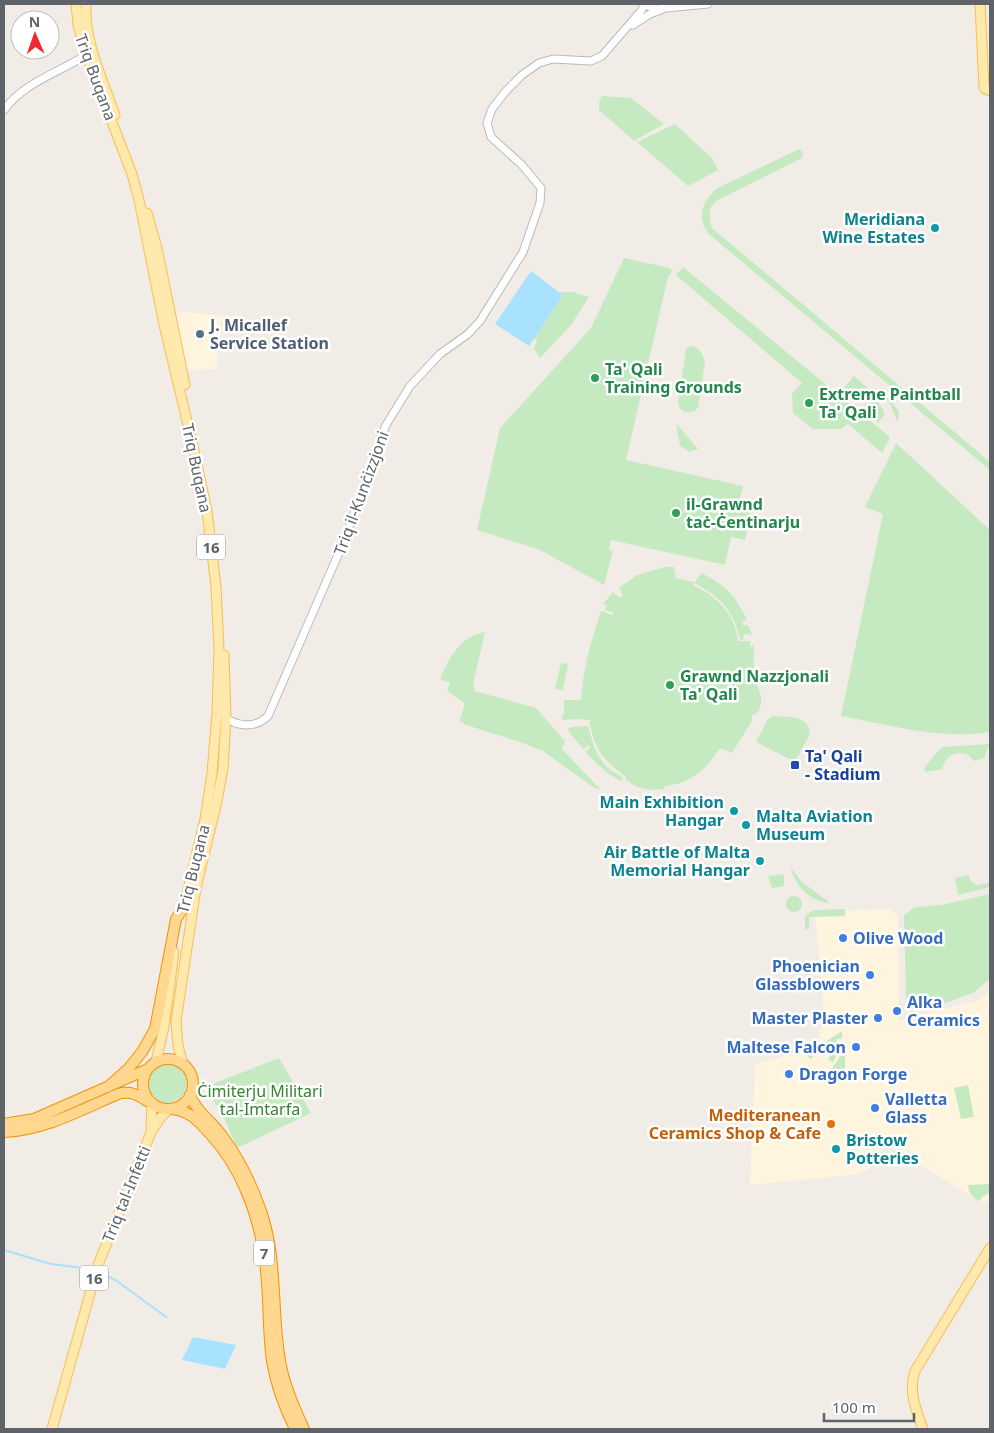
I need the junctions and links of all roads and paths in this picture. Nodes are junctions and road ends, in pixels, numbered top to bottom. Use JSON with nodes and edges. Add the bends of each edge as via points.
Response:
{"nodes":[{"id":1,"x":76,"y":4,"type":"edge"},
{"id":2,"x":86,"y":4,"type":"edge"},
{"id":3,"x":645,"y":4,"type":"edge"},
{"id":4,"x":708,"y":4,"type":"edge"},
{"id":5,"x":980,"y":4,"type":"edge"},
{"id":6,"x":666,"y":5,"type":"edge"},
{"id":7,"x":625,"y":29,"type":"junction"},
{"id":8,"x":86,"y":56,"type":"junction"},
{"id":9,"x":987,"y":89,"type":"edge"},
{"id":10,"x":4,"y":110,"type":"edge"},
{"id":11,"x":226,"y":718,"type":"junction"},
{"id":12,"x":240,"y":725,"type":"junction"},
{"id":13,"x":224,"y":736,"type":"junction"},
{"id":14,"x":212,"y":773,"type":"junction"},
{"id":15,"x":185,"y":905,"type":"junction"},
{"id":16,"x":183,"y":1064,"type":"junction"},
{"id":17,"x":152,"y":1066,"type":"junction"},
{"id":18,"x":108,"y":1087,"type":"junction"},
{"id":19,"x":190,"y":1095,"type":"junction"},
{"id":20,"x":151,"y":1103,"type":"junction"},
{"id":21,"x":170,"y":1109,"type":"junction"},
{"id":22,"x":4,"y":1124,"type":"edge"},
{"id":23,"x":4,"y":1132,"type":"edge"},
{"id":24,"x":151,"y":1132,"type":"junction"},
{"id":25,"x":990,"y":1248,"type":"edge"},
{"id":26,"x":52,"y":1429,"type":"edge"},
{"id":27,"x":295,"y":1429,"type":"edge"},
{"id":28,"x":304,"y":1429,"type":"edge"},
{"id":29,"x":923,"y":1429,"type":"edge"}],
"edges":[{"from":1,"to":8,"type":"main road","name":"Triq Buqana","number":"16"},
{"from":2,"to":11,"type":"main road","name":"Triq Buqana","number":"16","via":[[93,53],[130,153],[157,248],[205,472],[221,579]]},
{"from":3,"to":6,"type":"street","via":[[656,9]]},
{"from":3,"to":7,"type":"street","name":"Triq il-Kunċizzjoni"},
{"from":4,"to":6,"type":"street"},
{"from":5,"to":9,"type":"main road"},
{"from":6,"to":7,"type":"street"},
{"from":7,"to":12,"type":"street","name":"Triq il-Kunċizzjoni","via":[[602,56],[591,61],[553,59],[539,63],[522,75],[492,109],[487,123],[491,137],[522,165],[541,188],[540,203],[525,248],[480,322],[440,354],[410,386],[386,425],[344,542],[271,711],[258,723]]},
{"from":8,"to":10,"type":"street","via":[[38,81]]},
{"from":8,"to":14,"type":"main road","name":"Triq Buqana","number":"16","via":[[139,200],[207,511],[219,649]]},
{"from":11,"to":12,"type":"street"},
{"from":11,"to":13,"type":"main road","name":"Triq Buqana","number":"16"},
{"from":11,"to":14,"type":"main road","via":[[222,720],[219,760]]},
{"from":12,"to":13,"type":"street","name":"Triq il-Kunċizzjoni","via":[[230,728]]},
{"from":13,"to":16,"type":"main road","name":"Triq Buqana","number":"16","via":[[223,769],[196,888],[176,1021]]},
{"from":14,"to":15,"type":"main road","name":"Triq Buqana","number":"16","via":[[206,819]]},
{"from":15,"to":17,"type":"main road","name":"Triq Buqana","number":"16","via":[[177,934],[164,1027]]},
{"from":15,"to":18,"type":"highway","via":[[176,919],[155,1029],[142,1052]]},
{"from":16,"to":17,"type":"highway","via":[[169,1059]]},
{"from":16,"to":19,"type":"highway","number":"7","via":[[192,1078]]},
{"from":17,"to":18,"type":"highway"},
{"from":17,"to":20,"type":"highway","via":[[143,1082],[143,1090]]},
{"from":18,"to":22,"type":"highway","via":[[34,1119]]},
{"from":19,"to":21,"type":"highway","via":[[183,1105]]},
{"from":19,"to":28,"type":"highway","number":"7","via":[[199,1112],[232,1149],[263,1216],[274,1267],[279,1353],[286,1386]]},
{"from":20,"to":21,"type":"highway","number":"7"},
{"from":20,"to":23,"type":"highway","number":"7","via":[[127,1092],[53,1122]]},
{"from":20,"to":24,"type":"main road","name":"Triq tal-Infetti","number":"16"},
{"from":21,"to":24,"type":"main road","name":"Triq tal-Infetti","number":"16"},
{"from":21,"to":27,"type":"highway","number":"7","via":[[183,1110],[197,1120],[226,1154],[242,1182],[265,1256],[272,1362],[278,1389]]},
{"from":24,"to":26,"type":"main road","name":"Triq tal-Infetti","number":"16","via":[[98,1265]]},
{"from":25,"to":29,"type":"main road","via":[[912,1378],[912,1393]]}]}
